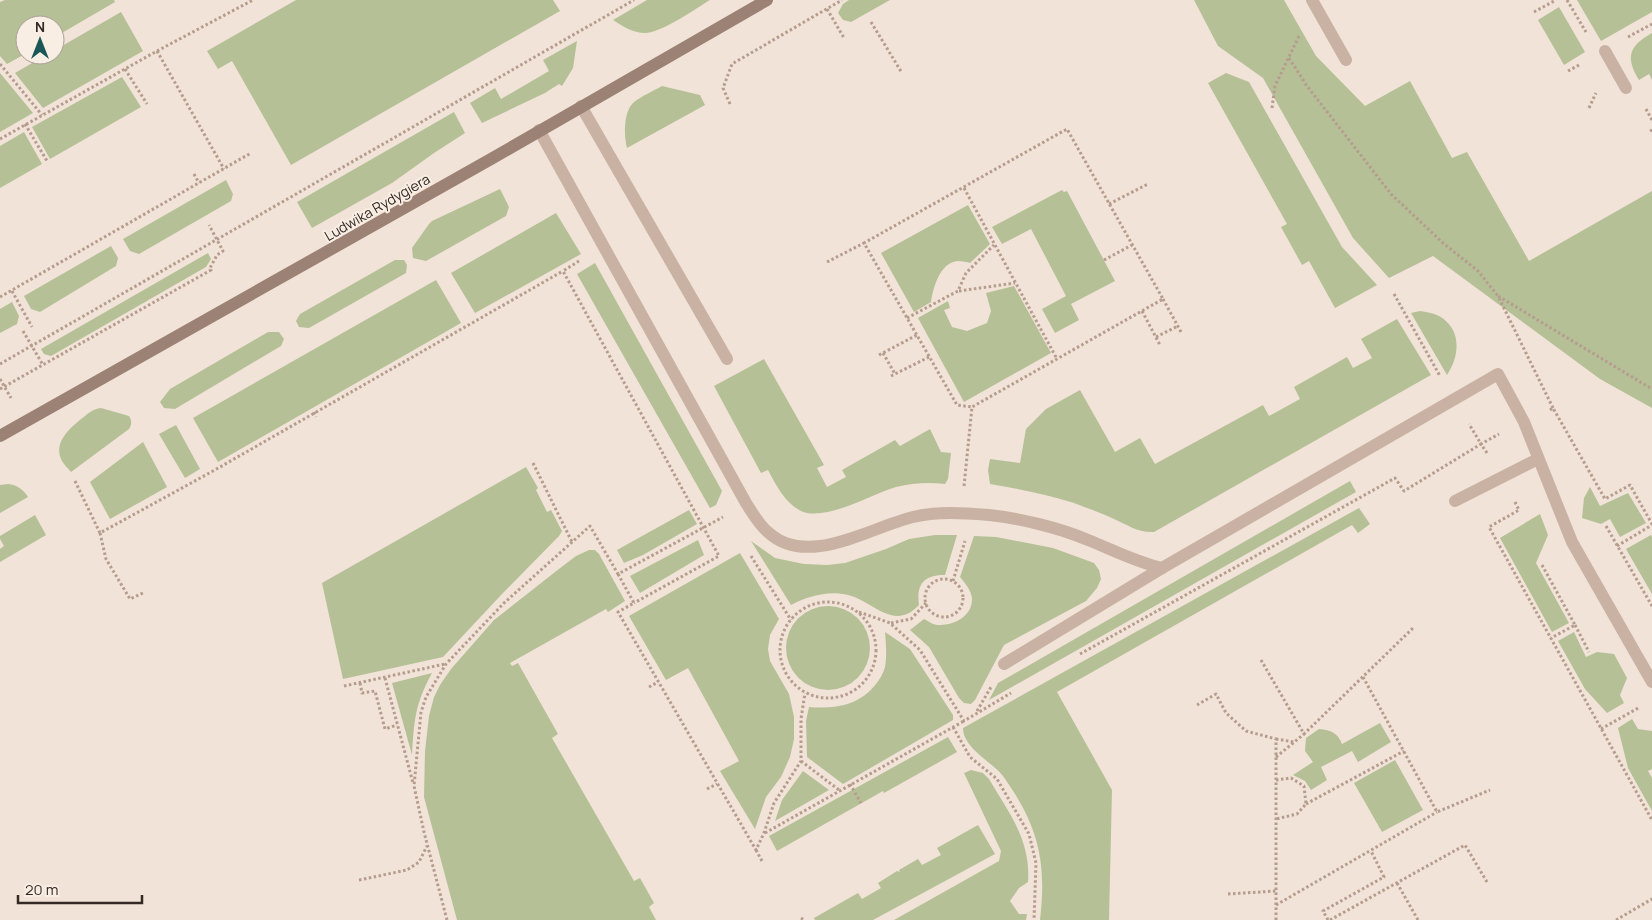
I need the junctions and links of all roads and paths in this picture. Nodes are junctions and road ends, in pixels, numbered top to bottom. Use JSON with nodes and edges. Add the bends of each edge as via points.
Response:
{"nodes":[{"id":1,"x":253,"y":0,"type":"edge"},
{"id":2,"x":634,"y":0,"type":"edge"},
{"id":3,"x":767,"y":0,"type":"edge"},
{"id":4,"x":842,"y":0,"type":"edge"},
{"id":5,"x":1312,"y":0,"type":"edge"},
{"id":6,"x":1556,"y":0,"type":"edge"},
{"id":7,"x":827,"y":9,"type":"junction"},
{"id":8,"x":1534,"y":12,"type":"dead end"},
{"id":9,"x":871,"y":22,"type":"dead end"},
{"id":10,"x":1302,"y":28,"type":"dead end"},
{"id":11,"x":844,"y":38,"type":"dead end"},
{"id":12,"x":157,"y":51,"type":"junction"},
{"id":13,"x":1604,"y":51,"type":"dead end"},
{"id":14,"x":1289,"y":58,"type":"junction"},
{"id":15,"x":1346,"y":60,"type":"dead end"},
{"id":16,"x":0,"y":64,"type":"edge"},
{"id":17,"x":125,"y":69,"type":"junction"},
{"id":18,"x":902,"y":73,"type":"dead end"},
{"id":19,"x":1626,"y":88,"type":"dead end"},
{"id":20,"x":147,"y":104,"type":"dead end"},
{"id":21,"x":730,"y":104,"type":"dead end"},
{"id":22,"x":580,"y":106,"type":"junction"},
{"id":23,"x":1272,"y":108,"type":"dead end"},
{"id":24,"x":42,"y":115,"type":"junction"},
{"id":25,"x":25,"y":124,"type":"junction"},
{"id":26,"x":539,"y":130,"type":"junction"},
{"id":27,"x":0,"y":139,"type":"edge"},
{"id":28,"x":251,"y":153,"type":"dead end"},
{"id":29,"x":47,"y":161,"type":"dead end"},
{"id":30,"x":224,"y":169,"type":"junction"},
{"id":31,"x":194,"y":174,"type":"dead end"},
{"id":32,"x":199,"y":183,"type":"junction"},
{"id":33,"x":1148,"y":184,"type":"dead end"},
{"id":34,"x":964,"y":188,"type":"junction"},
{"id":35,"x":1109,"y":204,"type":"junction"},
{"id":36,"x":209,"y":224,"type":"dead end"},
{"id":37,"x":217,"y":240,"type":"junction"},
{"id":38,"x":864,"y":243,"type":"junction"},
{"id":39,"x":994,"y":245,"type":"junction"},
{"id":40,"x":1132,"y":245,"type":"junction"},
{"id":41,"x":580,"y":260,"type":"dead end"},
{"id":42,"x":1104,"y":260,"type":"dead end"},
{"id":43,"x":827,"y":262,"type":"dead end"},
{"id":44,"x":563,"y":271,"type":"junction"},
{"id":45,"x":1015,"y":283,"type":"junction"},
{"id":46,"x":12,"y":290,"type":"junction"},
{"id":47,"x":958,"y":291,"type":"junction"},
{"id":48,"x":1394,"y":294,"type":"dead end"},
{"id":49,"x":1498,"y":296,"type":"junction"},
{"id":50,"x":0,"y":297,"type":"edge"},
{"id":51,"x":1163,"y":300,"type":"junction"},
{"id":52,"x":1142,"y":311,"type":"junction"},
{"id":53,"x":907,"y":318,"type":"junction"},
{"id":54,"x":1178,"y":326,"type":"junction"},
{"id":55,"x":32,"y":327,"type":"dead end"},
{"id":56,"x":23,"y":331,"type":"dead end"},
{"id":57,"x":1181,"y":332,"type":"dead end"},
{"id":58,"x":917,"y":335,"type":"junction"},
{"id":59,"x":1156,"y":337,"type":"junction"},
{"id":60,"x":1160,"y":345,"type":"dead end"},
{"id":61,"x":32,"y":346,"type":"junction"},
{"id":62,"x":884,"y":353,"type":"junction"},
{"id":63,"x":879,"y":355,"type":"dead end"},
{"id":64,"x":930,"y":356,"type":"junction"},
{"id":65,"x":726,"y":359,"type":"dead end"},
{"id":66,"x":1057,"y":359,"type":"junction"},
{"id":67,"x":0,"y":364,"type":"edge"},
{"id":68,"x":43,"y":366,"type":"junction"},
{"id":69,"x":1652,"y":389,"type":"edge"},
{"id":70,"x":0,"y":390,"type":"edge"},
{"id":71,"x":1454,"y":398,"type":"junction"},
{"id":72,"x":972,"y":407,"type":"junction"},
{"id":73,"x":1553,"y":408,"type":"junction"},
{"id":74,"x":314,"y":412,"type":"junction"},
{"id":75,"x":316,"y":417,"type":"dead end"},
{"id":76,"x":1524,"y":422,"type":"junction"},
{"id":77,"x":0,"y":436,"type":"edge"},
{"id":78,"x":1481,"y":444,"type":"dead end"},
{"id":79,"x":1538,"y":459,"type":"junction"},
{"id":80,"x":533,"y":463,"type":"dead end"},
{"id":81,"x":1502,"y":478,"type":"junction"},
{"id":82,"x":75,"y":481,"type":"dead end"},
{"id":83,"x":1455,"y":501,"type":"dead end"},
{"id":84,"x":746,"y":503,"type":"junction"},
{"id":85,"x":962,"y":513,"type":"junction"},
{"id":86,"x":1652,"y":525,"type":"edge"},
{"id":87,"x":1606,"y":526,"type":"dead end"},
{"id":88,"x":704,"y":527,"type":"junction"},
{"id":89,"x":100,"y":533,"type":"junction"},
{"id":90,"x":572,"y":542,"type":"junction"},
{"id":91,"x":1617,"y":546,"type":"junction"},
{"id":92,"x":751,"y":556,"type":"dead end"},
{"id":93,"x":1542,"y":565,"type":"dead end"},
{"id":94,"x":1162,"y":568,"type":"junction"},
{"id":95,"x":618,"y":574,"type":"junction"},
{"id":96,"x":953,"y":581,"type":"junction"},
{"id":97,"x":145,"y":592,"type":"dead end"},
{"id":98,"x":634,"y":603,"type":"junction"},
{"id":99,"x":926,"y":603,"type":"junction"},
{"id":100,"x":1652,"y":606,"type":"edge"},
{"id":101,"x":791,"y":620,"type":"junction"},
{"id":102,"x":890,"y":623,"type":"dead end"},
{"id":103,"x":1575,"y":625,"type":"junction"},
{"id":104,"x":1413,"y":628,"type":"dead end"},
{"id":105,"x":1551,"y":638,"type":"junction"},
{"id":106,"x":1589,"y":652,"type":"dead end"},
{"id":107,"x":1261,"y":660,"type":"dead end"},
{"id":108,"x":446,"y":664,"type":"junction"},
{"id":109,"x":1004,"y":664,"type":"dead end"},
{"id":110,"x":1363,"y":677,"type":"junction"},
{"id":111,"x":385,"y":678,"type":"junction"},
{"id":112,"x":360,"y":682,"type":"junction"},
{"id":113,"x":658,"y":682,"type":"junction"},
{"id":114,"x":1652,"y":682,"type":"edge"},
{"id":115,"x":344,"y":686,"type":"dead end"},
{"id":116,"x":649,"y":687,"type":"dead end"},
{"id":117,"x":804,"y":693,"type":"junction"},
{"id":118,"x":1644,"y":704,"type":"dead end"},
{"id":119,"x":1197,"y":705,"type":"dead end"},
{"id":120,"x":964,"y":721,"type":"dead end"},
{"id":121,"x":397,"y":725,"type":"junction"},
{"id":122,"x":953,"y":727,"type":"junction"},
{"id":123,"x":1601,"y":728,"type":"junction"},
{"id":124,"x":1304,"y":734,"type":"junction"},
{"id":125,"x":1276,"y":739,"type":"junction"},
{"id":126,"x":1294,"y":742,"type":"junction"},
{"id":127,"x":1404,"y":751,"type":"junction"},
{"id":128,"x":1276,"y":757,"type":"junction"},
{"id":129,"x":801,"y":761,"type":"junction"},
{"id":130,"x":1276,"y":780,"type":"junction"},
{"id":131,"x":717,"y":784,"type":"junction"},
{"id":132,"x":850,"y":784,"type":"junction"},
{"id":133,"x":414,"y":786,"type":"junction"},
{"id":134,"x":707,"y":789,"type":"dead end"},
{"id":135,"x":839,"y":790,"type":"junction"},
{"id":136,"x":1490,"y":790,"type":"dead end"},
{"id":137,"x":861,"y":804,"type":"dead end"},
{"id":138,"x":1306,"y":804,"type":"junction"},
{"id":139,"x":1437,"y":812,"type":"junction"},
{"id":140,"x":1276,"y":819,"type":"junction"},
{"id":141,"x":1652,"y":819,"type":"edge"},
{"id":142,"x":764,"y":833,"type":"junction"},
{"id":143,"x":427,"y":845,"type":"junction"},
{"id":144,"x":756,"y":850,"type":"junction"},
{"id":145,"x":1371,"y":851,"type":"junction"},
{"id":146,"x":763,"y":863,"type":"dead end"},
{"id":147,"x":359,"y":880,"type":"dead end"},
{"id":148,"x":1397,"y":882,"type":"junction"},
{"id":149,"x":1487,"y":882,"type":"dead end"},
{"id":150,"x":1276,"y":892,"type":"junction"},
{"id":151,"x":1228,"y":894,"type":"dead end"},
{"id":152,"x":1652,"y":899,"type":"edge"},
{"id":153,"x":1276,"y":905,"type":"junction"},
{"id":154,"x":448,"y":920,"type":"edge"},
{"id":155,"x":1034,"y":920,"type":"edge"},
{"id":156,"x":1276,"y":920,"type":"edge"},
{"id":157,"x":1329,"y":920,"type":"edge"},
{"id":158,"x":1418,"y":920,"type":"edge"},
{"id":159,"x":1616,"y":920,"type":"edge"}],
"edges":[{"from":1,"to":12,"type":"path"},
{"from":2,"to":37,"type":"path"},
{"from":3,"to":22,"type":"street","name":"Ludwika Rydygiera"},
{"from":4,"to":7,"type":"path"},
{"from":5,"to":15,"type":"street"},
{"from":6,"to":8,"type":"path"},
{"from":7,"to":11,"type":"path"},
{"from":7,"to":21,"type":"path","via":[[732,64],[723,88]]},
{"from":9,"to":18,"type":"path"},
{"from":10,"to":14,"type":"path"},
{"from":12,"to":17,"type":"path"},
{"from":12,"to":30,"type":"path"},
{"from":13,"to":19,"type":"street"},
{"from":14,"to":23,"type":"path","via":[[1275,86]]},
{"from":14,"to":49,"type":"path","via":[[1391,194],[1478,271]]},
{"from":16,"to":24,"type":"path"},
{"from":17,"to":20,"type":"path"},
{"from":17,"to":24,"type":"path"},
{"from":22,"to":26,"type":"street","name":"Ludwika Rydygiera"},
{"from":22,"to":65,"type":"street"},
{"from":24,"to":25,"type":"path"},
{"from":25,"to":27,"type":"path"},
{"from":25,"to":29,"type":"path"},
{"from":26,"to":77,"type":"street","name":"Ludwika Rydygiera"},
{"from":26,"to":84,"type":"street"},
{"from":28,"to":30,"type":"path"},
{"from":30,"to":32,"type":"path"},
{"from":31,"to":32,"type":"path"},
{"from":32,"to":46,"type":"path"},
{"from":33,"to":35,"type":"path"},
{"from":34,"to":35,"type":"path","via":[[1067,129]]},
{"from":34,"to":38,"type":"path"},
{"from":34,"to":39,"type":"path"},
{"from":35,"to":40,"type":"path"},
{"from":36,"to":37,"type":"path"},
{"from":37,"to":61,"type":"path"},
{"from":37,"to":68,"type":"path","via":[[223,251],[217,255],[210,270]]},
{"from":38,"to":43,"type":"path"},
{"from":38,"to":53,"type":"path"},
{"from":39,"to":45,"type":"path"},
{"from":39,"to":47,"type":"path","via":[[966,273]]},
{"from":40,"to":42,"type":"path"},
{"from":40,"to":51,"type":"path"},
{"from":41,"to":44,"type":"path"},
{"from":44,"to":74,"type":"path"},
{"from":44,"to":88,"type":"path"},
{"from":45,"to":47,"type":"path"},
{"from":45,"to":66,"type":"path"},
{"from":46,"to":50,"type":"path"},
{"from":46,"to":55,"type":"path"},
{"from":47,"to":53,"type":"path"},
{"from":48,"to":71,"type":"path"},
{"from":49,"to":69,"type":"path"},
{"from":49,"to":73,"type":"path"},
{"from":51,"to":52,"type":"path"},
{"from":51,"to":54,"type":"path"},
{"from":52,"to":59,"type":"path"},
{"from":52,"to":66,"type":"path"},
{"from":53,"to":58,"type":"path"},
{"from":54,"to":57,"type":"path"},
{"from":54,"to":59,"type":"path"},
{"from":56,"to":61,"type":"path"},
{"from":58,"to":62,"type":"path"},
{"from":58,"to":64,"type":"path"},
{"from":59,"to":60,"type":"path"},
{"from":61,"to":67,"type":"path"},
{"from":61,"to":68,"type":"path"},
{"from":62,"to":63,"type":"path"},
{"from":62,"to":64,"type":"path","via":[[893,375]]},
{"from":64,"to":72,"type":"path","via":[[957,405]]},
{"from":66,"to":72,"type":"path"},
{"from":68,"to":70,"type":"path"},
{"from":71,"to":76,"type":"street","via":[[1498,374]]},
{"from":71,"to":78,"type":"path"},
{"from":71,"to":94,"type":"street"},
{"from":72,"to":85,"type":"path"},
{"from":73,"to":76,"type":"path"},
{"from":73,"to":86,"type":"path","via":[[1605,499],[1630,485]]},
{"from":74,"to":75,"type":"path"},
{"from":74,"to":89,"type":"path"},
{"from":76,"to":79,"type":"street"},
{"from":79,"to":81,"type":"street"},
{"from":79,"to":114,"type":"street","via":[[1572,542]]},
{"from":80,"to":90,"type":"path"},
{"from":81,"to":83,"type":"street"},
{"from":81,"to":105,"type":"path","via":[[1519,510],[1489,527]]},
{"from":82,"to":89,"type":"path"},
{"from":84,"to":85,"type":"street","via":[[770,534],[782,542],[802,547],[823,546],[912,518]]},
{"from":84,"to":88,"type":"path"},
{"from":85,"to":94,"type":"street","via":[[991,515],[1055,529],[1143,564]]},
{"from":85,"to":96,"type":"path","via":[[966,536]]},
{"from":86,"to":91,"type":"path"},
{"from":87,"to":91,"type":"path"},
{"from":88,"to":95,"type":"path"},
{"from":88,"to":98,"type":"path","via":[[719,556]]},
{"from":89,"to":97,"type":"path","via":[[106,559],[130,599]]},
{"from":90,"to":95,"type":"path","via":[[590,526]]},
{"from":90,"to":108,"type":"path","via":[[504,603]]},
{"from":91,"to":100,"type":"path"},
{"from":92,"to":101,"type":"path"},
{"from":93,"to":103,"type":"path"},
{"from":94,"to":109,"type":"street"},
{"from":95,"to":98,"type":"path"},
{"from":96,"to":99,"type":"path","via":[[941,580],[930,586],[926,591]]},
{"from":96,"to":99,"type":"path","via":[[964,596],[957,613],[945,618],[929,610]]},
{"from":98,"to":113,"type":"path","via":[[618,612]]},
{"from":99,"to":102,"type":"path","via":[[911,618]]},
{"from":101,"to":117,"type":"path","via":[[780,640],[780,656],[792,683]]},
{"from":101,"to":117,"type":"path","via":[[811,604],[828,601],[844,604],[859,612],[870,625],[876,640],[876,658],[871,672],[849,694],[819,698]]},
{"from":103,"to":105,"type":"path"},
{"from":103,"to":106,"type":"path"},
{"from":104,"to":110,"type":"path"},
{"from":105,"to":123,"type":"path"},
{"from":107,"to":124,"type":"path"},
{"from":108,"to":111,"type":"path"},
{"from":108,"to":133,"type":"path","via":[[426,697],[422,712]]},
{"from":110,"to":124,"type":"path"},
{"from":110,"to":127,"type":"path"},
{"from":111,"to":112,"type":"path"},
{"from":111,"to":121,"type":"path"},
{"from":112,"to":115,"type":"path"},
{"from":112,"to":121,"type":"path","via":[[362,694],[376,691],[385,728]]},
{"from":113,"to":116,"type":"path"},
{"from":113,"to":131,"type":"path"},
{"from":117,"to":129,"type":"path"},
{"from":118,"to":123,"type":"path"},
{"from":119,"to":125,"type":"path","via":[[1216,694],[1226,713],[1246,731]]},
{"from":120,"to":122,"type":"path"},
{"from":121,"to":133,"type":"path"},
{"from":122,"to":132,"type":"path"},
{"from":122,"to":155,"type":"path","via":[[970,757],[996,779],[1029,834],[1036,863]]},
{"from":123,"to":141,"type":"path"},
{"from":124,"to":126,"type":"path"},
{"from":125,"to":126,"type":"path"},
{"from":125,"to":128,"type":"path"},
{"from":126,"to":128,"type":"path"},
{"from":127,"to":138,"type":"path"},
{"from":127,"to":139,"type":"path"},
{"from":128,"to":130,"type":"path"},
{"from":129,"to":135,"type":"path"},
{"from":129,"to":142,"type":"path","via":[[774,803]]},
{"from":130,"to":138,"type":"path","via":[[1291,778],[1304,786]]},
{"from":130,"to":140,"type":"path"},
{"from":131,"to":134,"type":"path"},
{"from":131,"to":144,"type":"path"},
{"from":132,"to":135,"type":"path"},
{"from":132,"to":137,"type":"path"},
{"from":133,"to":143,"type":"path"},
{"from":135,"to":142,"type":"path"},
{"from":136,"to":139,"type":"path"},
{"from":138,"to":140,"type":"path","via":[[1297,814]]},
{"from":139,"to":145,"type":"path"},
{"from":140,"to":150,"type":"path"},
{"from":142,"to":144,"type":"path"},
{"from":143,"to":147,"type":"path","via":[[418,862],[407,870]]},
{"from":143,"to":154,"type":"path"},
{"from":144,"to":146,"type":"path"},
{"from":145,"to":153,"type":"path"},
{"from":145,"to":157,"type":"path","via":[[1384,877],[1323,911]]},
{"from":148,"to":149,"type":"path","via":[[1465,845]]},
{"from":148,"to":157,"type":"path"},
{"from":148,"to":158,"type":"path"},
{"from":150,"to":151,"type":"path"},
{"from":150,"to":153,"type":"path"},
{"from":152,"to":159,"type":"path"},
{"from":153,"to":156,"type":"path"}]}
